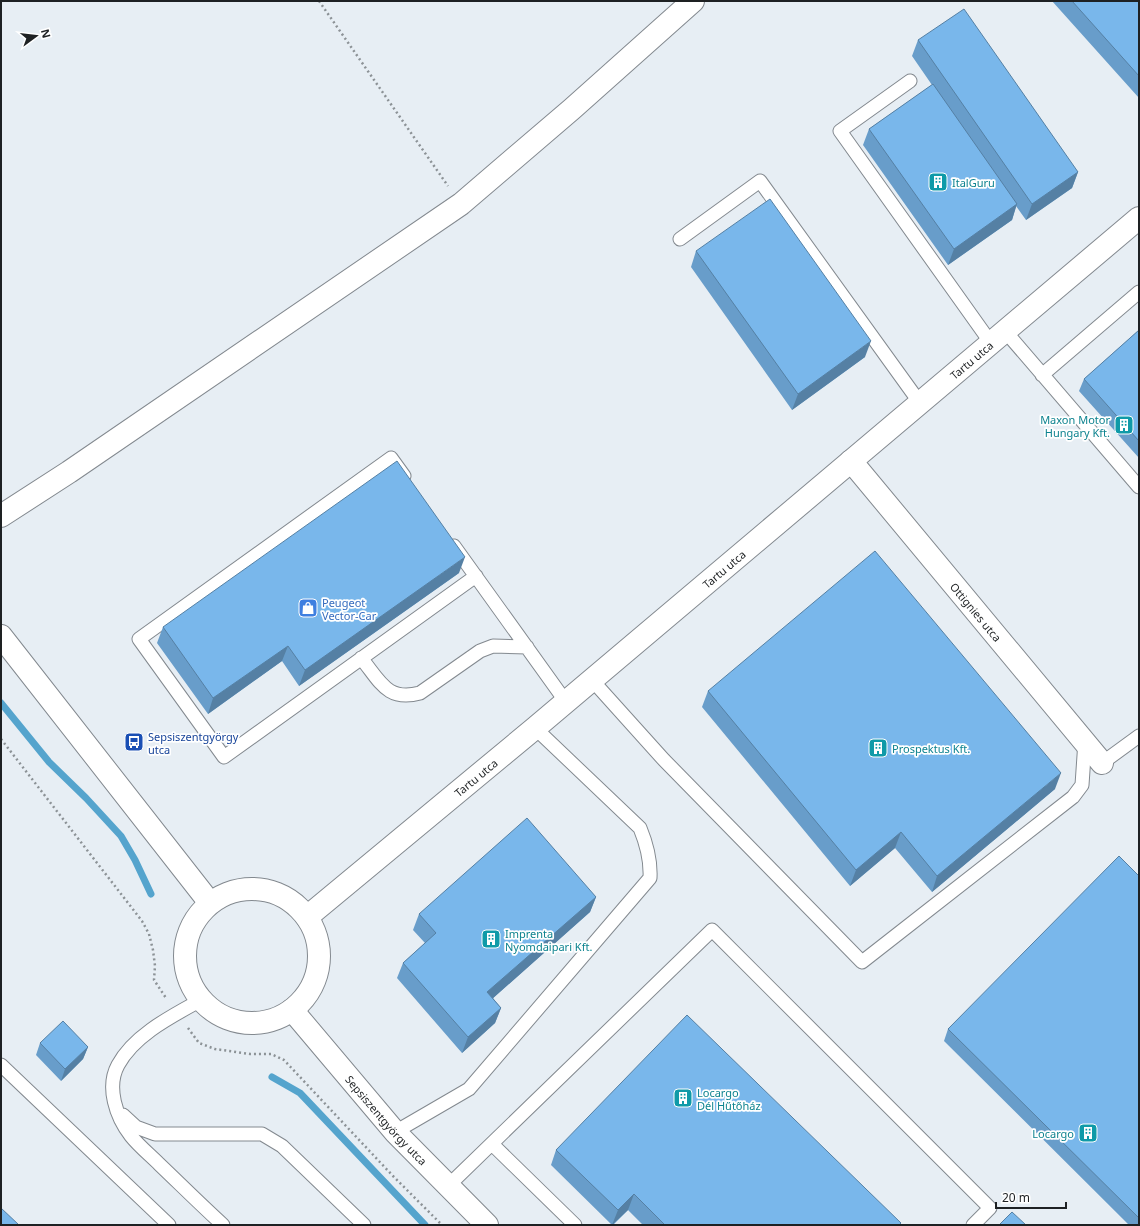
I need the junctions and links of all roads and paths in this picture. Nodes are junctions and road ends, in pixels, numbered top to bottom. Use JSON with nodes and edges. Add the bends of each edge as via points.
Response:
{"nodes":[{"id":1,"x":319,"y":1,"type":"edge"},
{"id":2,"x":693,"y":1,"type":"edge"},
{"id":3,"x":910,"y":81,"type":"dead end"},
{"id":4,"x":461,"y":204,"type":"junction"},
{"id":5,"x":1139,"y":218,"type":"edge"},
{"id":6,"x":680,"y":239,"type":"dead end"},
{"id":7,"x":1139,"y":292,"type":"edge"},
{"id":8,"x":998,"y":337,"type":"junction"},
{"id":9,"x":1042,"y":375,"type":"junction"},
{"id":10,"x":920,"y":403,"type":"junction"},
{"id":11,"x":851,"y":461,"type":"junction"},
{"id":12,"x":1139,"y":487,"type":"edge"},
{"id":13,"x":414,"y":489,"type":"edge"},
{"id":14,"x":1,"y":516,"type":"edge"},
{"id":15,"x":449,"y":538,"type":"edge"},
{"id":16,"x":476,"y":576,"type":"junction"},
{"id":17,"x":1,"y":636,"type":"edge"},
{"id":18,"x":527,"y":647,"type":"junction"},
{"id":19,"x":361,"y":658,"type":"junction"},
{"id":20,"x":592,"y":680,"type":"junction"},
{"id":21,"x":566,"y":702,"type":"junction"},
{"id":22,"x":535,"y":728,"type":"junction"},
{"id":23,"x":1139,"y":736,"type":"edge"},
{"id":24,"x":1085,"y":741,"type":"junction"},
{"id":25,"x":1102,"y":762,"type":"joint"},
{"id":26,"x":210,"y":903,"type":"junction"},
{"id":27,"x":307,"y":917,"type":"junction"},
{"id":28,"x":201,"y":1000,"type":"junction"},
{"id":29,"x":292,"y":1010,"type":"junction"},
{"id":30,"x":1,"y":1065,"type":"edge"},
{"id":31,"x":116,"y":1108,"type":"junction"},
{"id":32,"x":394,"y":1132,"type":"junction"},
{"id":33,"x":492,"y":1144,"type":"junction"},
{"id":34,"x":448,"y":1186,"type":"junction"},
{"id":35,"x":170,"y":1225,"type":"edge"},
{"id":36,"x":222,"y":1225,"type":"edge"},
{"id":37,"x":364,"y":1225,"type":"edge"},
{"id":38,"x":486,"y":1225,"type":"edge"},
{"id":39,"x":575,"y":1225,"type":"edge"},
{"id":40,"x":973,"y":1225,"type":"edge"}],
"edges":[{"from":1,"to":4,"type":"path"},
{"from":2,"to":4,"type":"street"},
{"from":3,"to":8,"type":"lane","via":[[840,131]]},
{"from":4,"to":14,"type":"street"},
{"from":5,"to":8,"type":"street","name":"Tartu utca"},
{"from":6,"to":10,"type":"lane","via":[[760,181]]},
{"from":7,"to":9,"type":"lane"},
{"from":8,"to":9,"type":"lane"},
{"from":8,"to":10,"type":"street","name":"Tartu utca"},
{"from":9,"to":12,"type":"lane"},
{"from":10,"to":11,"type":"street","name":"Tartu utca"},
{"from":11,"to":20,"type":"street","name":"Tartu utca"},
{"from":11,"to":24,"type":"street","name":"Ottignies utca"},
{"from":13,"to":19,"type":"lane","via":[[391,458],[139,639],[224,757]]},
{"from":15,"to":16,"type":"lane"},
{"from":16,"to":18,"type":"lane"},
{"from":16,"to":19,"type":"lane"},
{"from":17,"to":26,"type":"street"},
{"from":18,"to":19,"type":"lane","via":[[492,646],[480,651],[420,693],[409,696],[398,696],[387,690]]},
{"from":18,"to":21,"type":"lane"},
{"from":20,"to":21,"type":"street","name":"Tartu utca"},
{"from":20,"to":24,"type":"lane","via":[[664,760],[862,962],[1074,797],[1082,785]]},
{"from":21,"to":22,"type":"street","name":"Tartu utca"},
{"from":22,"to":27,"type":"street","name":"Tartu utca"},
{"from":22,"to":32,"type":"lane","via":[[640,828],[647,844],[651,864],[650,878],[469,1089]]},
{"from":23,"to":25,"type":"lane"},
{"from":24,"to":25,"type":"street","name":"Ottignies utca"},
{"from":26,"to":27,"type":"street","via":[[232,892],[256,889],[289,900]]},
{"from":26,"to":28,"type":"street","via":[[194,921],[185,944],[185,968]]},
{"from":27,"to":29,"type":"street","via":[[317,938],[319,962],[308,994]]},
{"from":28,"to":29,"type":"street","via":[[210,1010],[245,1024],[270,1021]]},
{"from":28,"to":31,"type":"lane","via":[[147,1034],[118,1063],[112,1085]]},
{"from":29,"to":32,"type":"street","name":"Sepsiszentgyörgy utca"},
{"from":30,"to":35,"type":"lane"},
{"from":31,"to":36,"type":"lane","via":[[131,1136]]},
{"from":31,"to":37,"type":"lane","via":[[136,1127],[155,1134],[262,1134],[273,1139]]},
{"from":32,"to":34,"type":"street","name":"Sepsiszentgyörgy utca"},
{"from":33,"to":34,"type":"lane"},
{"from":33,"to":39,"type":"lane"},
{"from":33,"to":40,"type":"lane","via":[[712,930],[990,1208]]},
{"from":34,"to":38,"type":"street","name":"Sepsiszentgyörgy utca"}]}
